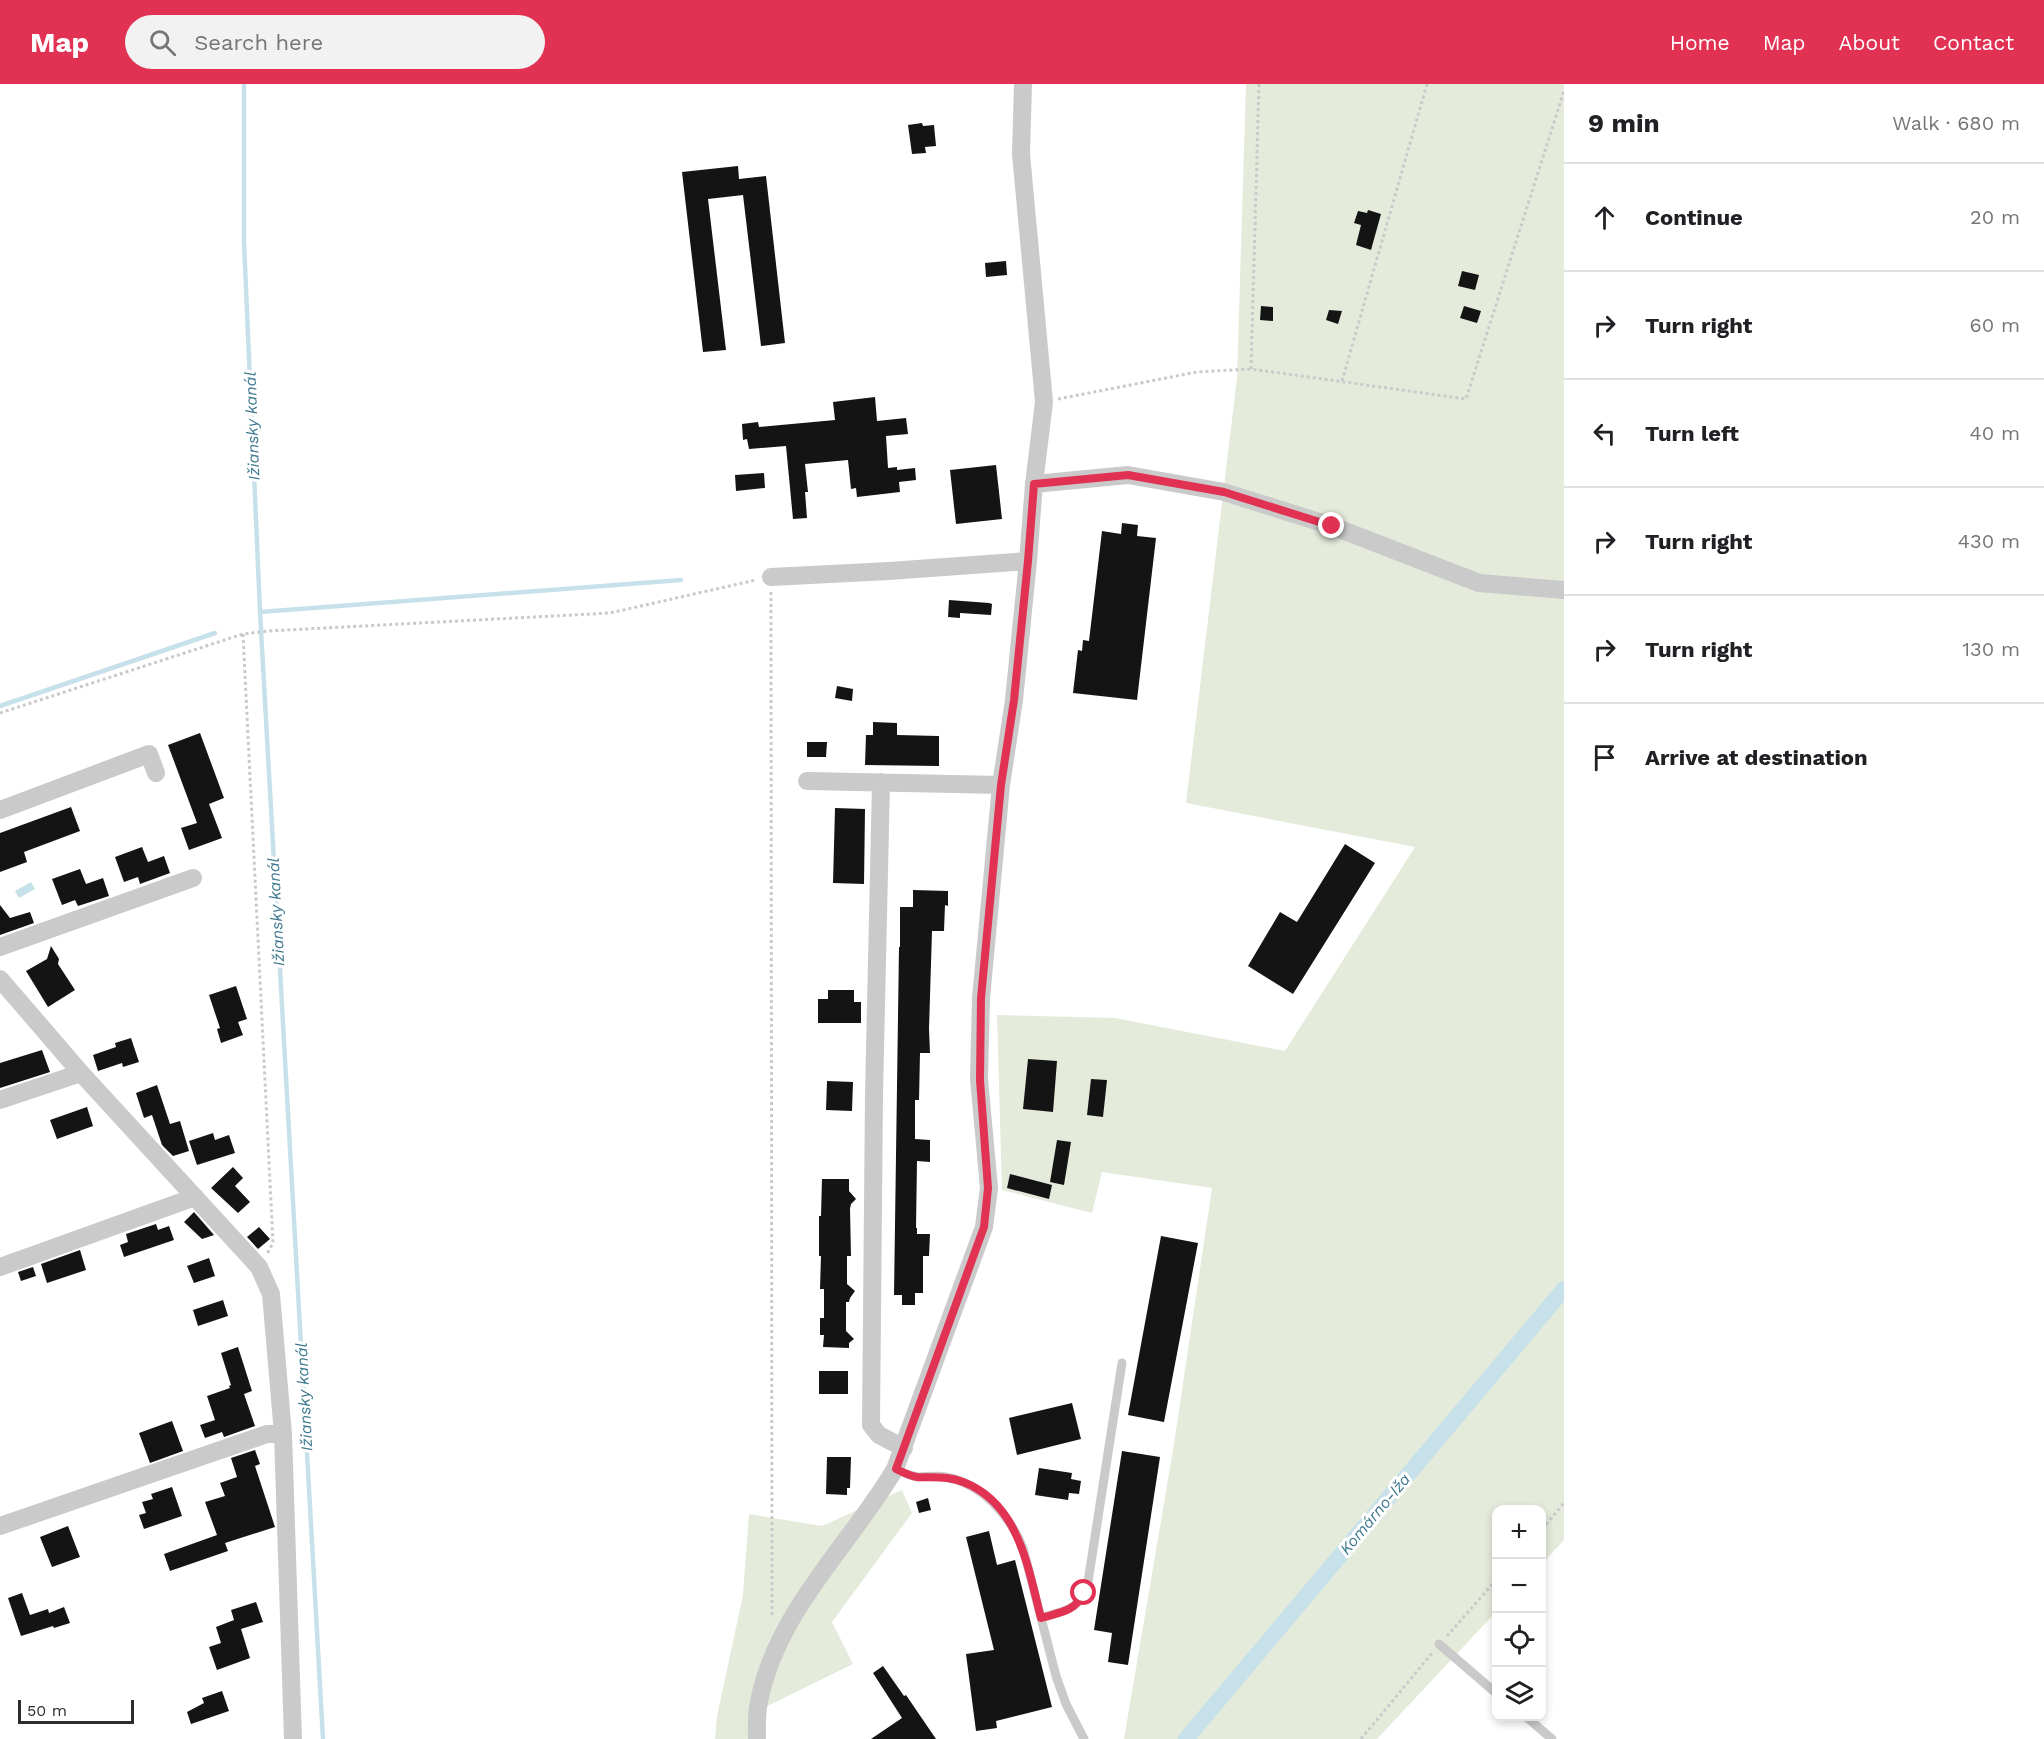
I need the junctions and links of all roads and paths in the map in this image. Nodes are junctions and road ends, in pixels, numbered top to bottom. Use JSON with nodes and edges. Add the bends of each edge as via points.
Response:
{"nodes":[{"id":1,"x":1023,"y":84,"type":"edge"},
{"id":2,"x":1259,"y":84,"type":"edge"},
{"id":3,"x":1427,"y":84,"type":"edge"},
{"id":4,"x":1564,"y":91,"type":"edge"},
{"id":5,"x":1251,"y":369,"type":"junction"},
{"id":6,"x":1342,"y":381,"type":"junction"},
{"id":7,"x":1044,"y":402,"type":"junction"},
{"id":8,"x":1034,"y":484,"type":"junction"},
{"id":9,"x":1028,"y":561,"type":"junction"},
{"id":10,"x":771,"y":577,"type":"junction"},
{"id":11,"x":1564,"y":590,"type":"edge"},
{"id":12,"x":243,"y":634,"type":"junction"},
{"id":13,"x":0,"y":713,"type":"edge"},
{"id":14,"x":156,"y":773,"type":"dead end"},
{"id":15,"x":807,"y":781,"type":"dead end"},
{"id":16,"x":881,"y":783,"type":"junction"},
{"id":17,"x":1001,"y":785,"type":"junction"},
{"id":18,"x":0,"y":810,"type":"edge"},
{"id":19,"x":193,"y":878,"type":"dead end"},
{"id":20,"x":0,"y":947,"type":"edge"},
{"id":21,"x":0,"y":979,"type":"edge"},
{"id":22,"x":81,"y":1073,"type":"junction"},
{"id":23,"x":0,"y":1100,"type":"edge"},
{"id":24,"x":195,"y":1197,"type":"junction"},
{"id":25,"x":0,"y":1267,"type":"edge"},
{"id":26,"x":259,"y":1267,"type":"junction"},
{"id":27,"x":1122,"y":1363,"type":"dead end"},
{"id":28,"x":284,"y":1434,"type":"junction"},
{"id":29,"x":904,"y":1448,"type":"junction"},
{"id":30,"x":896,"y":1469,"type":"junction"},
{"id":31,"x":1564,"y":1503,"type":"edge"},
{"id":32,"x":1546,"y":1524,"type":"edge"},
{"id":33,"x":0,"y":1526,"type":"edge"},
{"id":34,"x":1492,"y":1586,"type":"edge"},
{"id":35,"x":1041,"y":1618,"type":"junction"},
{"id":36,"x":772,"y":1621,"type":"dead end"},
{"id":37,"x":1439,"y":1644,"type":"junction"},
{"id":38,"x":1492,"y":1688,"type":"edge"},
{"id":39,"x":1531,"y":1721,"type":"edge"},
{"id":40,"x":293,"y":1739,"type":"edge"},
{"id":41,"x":757,"y":1739,"type":"edge"},
{"id":42,"x":1084,"y":1739,"type":"edge"},
{"id":43,"x":1361,"y":1739,"type":"edge"},
{"id":44,"x":1552,"y":1739,"type":"edge"}],
"edges":[{"from":1,"to":7,"type":"street","via":[[1021,154]]},
{"from":2,"to":5,"type":"path"},
{"from":3,"to":6,"type":"path"},
{"from":4,"to":6,"type":"path","via":[[1466,399]]},
{"from":5,"to":6,"type":"path"},
{"from":5,"to":7,"type":"path","via":[[1197,372]]},
{"from":7,"to":8,"type":"street"},
{"from":8,"to":9,"type":"street"},
{"from":8,"to":11,"type":"street","via":[[1128,475],[1224,492],[1332,526],[1479,583]]},
{"from":9,"to":10,"type":"street"},
{"from":9,"to":17,"type":"street"},
{"from":10,"to":12,"type":"path","via":[[610,612]]},
{"from":10,"to":36,"type":"path"},
{"from":12,"to":13,"type":"path"},
{"from":12,"to":26,"type":"path","via":[[273,1243]]},
{"from":14,"to":18,"type":"street","via":[[149,754]]},
{"from":15,"to":16,"type":"street"},
{"from":16,"to":17,"type":"street"},
{"from":16,"to":29,"type":"street","via":[[871,1425],[879,1435]]},
{"from":17,"to":29,"type":"street","via":[[981,998],[980,1080],[988,1188],[984,1227]]},
{"from":19,"to":20,"type":"street"},
{"from":21,"to":22,"type":"street"},
{"from":22,"to":23,"type":"street"},
{"from":22,"to":24,"type":"street"},
{"from":24,"to":25,"type":"street"},
{"from":24,"to":26,"type":"street"},
{"from":26,"to":28,"type":"street","via":[[271,1294]]},
{"from":27,"to":35,"type":"lane","via":[[1088,1582],[1078,1604]]},
{"from":28,"to":33,"type":"street","via":[[267,1434]]},
{"from":28,"to":40,"type":"street"},
{"from":29,"to":30,"type":"street"},
{"from":30,"to":35,"type":"lane","via":[[917,1477],[965,1482],[992,1501],[1023,1548]]},
{"from":30,"to":41,"type":"street","via":[[801,1601],[772,1657],[759,1701]]},
{"from":31,"to":32,"type":"path"},
{"from":34,"to":37,"type":"path"},
{"from":35,"to":42,"type":"lane","via":[[1056,1676]]},
{"from":37,"to":38,"type":"lane"},
{"from":37,"to":43,"type":"path"},
{"from":39,"to":44,"type":"lane"}]}
